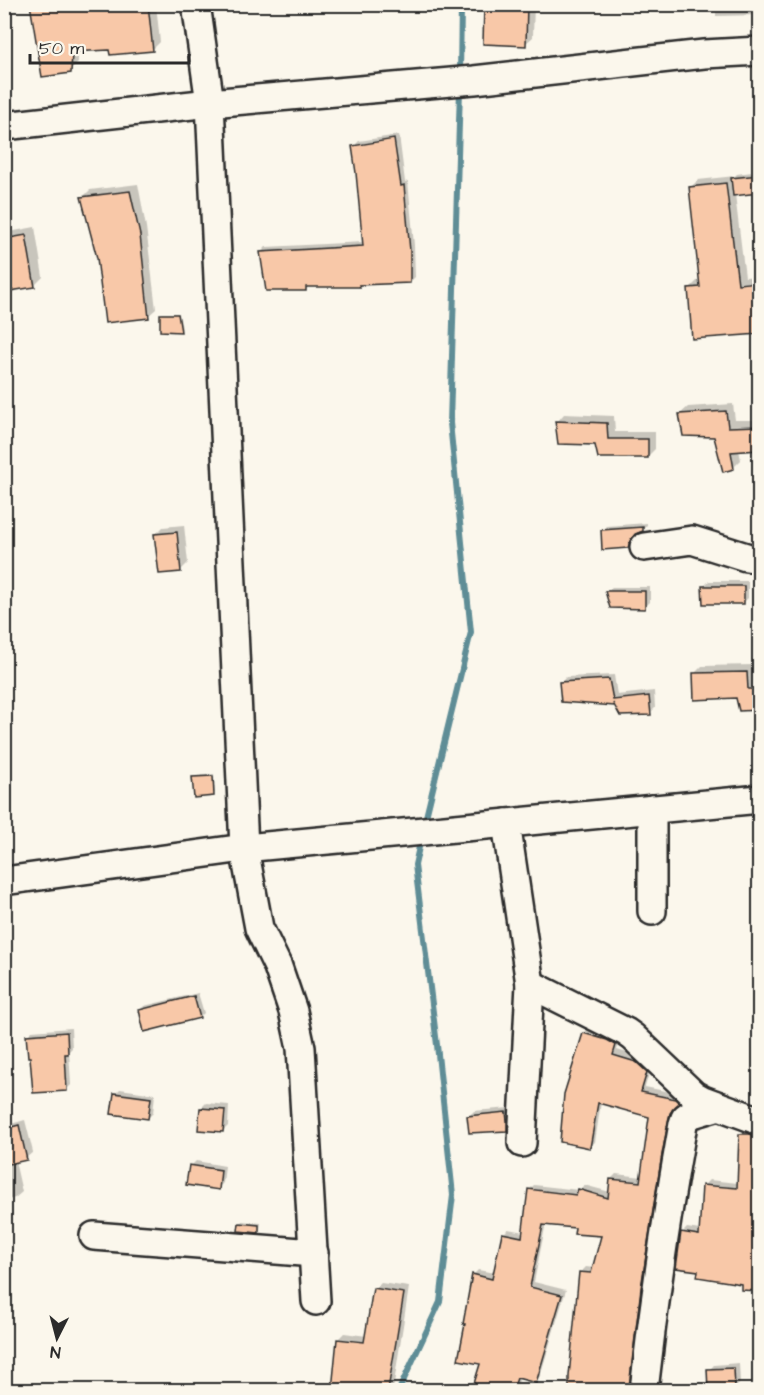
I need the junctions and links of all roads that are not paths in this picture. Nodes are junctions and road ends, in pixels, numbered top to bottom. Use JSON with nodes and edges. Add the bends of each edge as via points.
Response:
{"nodes":[{"id":1,"x":196,"y":4,"type":"edge"},
{"id":2,"x":759,"y":51,"type":"edge"},
{"id":3,"x":210,"y":103,"type":"junction"},
{"id":4,"x":4,"y":126,"type":"edge"},
{"id":5,"x":644,"y":547,"type":"dead end"},
{"id":6,"x":759,"y":559,"type":"edge"},
{"id":7,"x":759,"y":799,"type":"edge"},
{"id":8,"x":652,"y":809,"type":"junction"},
{"id":9,"x":506,"y":823,"type":"junction"},
{"id":10,"x":244,"y":848,"type":"junction"},
{"id":11,"x":4,"y":881,"type":"edge"},
{"id":12,"x":652,"y":911,"type":"dead end"},
{"id":13,"x":530,"y":984,"type":"junction"},
{"id":14,"x":719,"y":1106,"type":"junction"},
{"id":15,"x":759,"y":1121,"type":"edge"},
{"id":16,"x":522,"y":1143,"type":"dead end"},
{"id":17,"x":94,"y":1236,"type":"dead end"},
{"id":18,"x":314,"y":1253,"type":"junction"},
{"id":19,"x":316,"y":1301,"type":"dead end"},
{"id":20,"x":644,"y":1390,"type":"edge"}],
"edges":[{"from":1,"to":3,"type":"street"},
{"from":2,"to":3,"type":"street"},
{"from":3,"to":4,"type":"street"},
{"from":3,"to":10,"type":"street"},
{"from":5,"to":6,"type":"street","via":[[692,540]]},
{"from":7,"to":8,"type":"street"},
{"from":8,"to":9,"type":"street"},
{"from":8,"to":12,"type":"street"},
{"from":9,"to":10,"type":"street"},
{"from":9,"to":13,"type":"street"},
{"from":10,"to":11,"type":"street"},
{"from":10,"to":18,"type":"street","via":[[259,928],[278,967],[301,1048]]},
{"from":13,"to":14,"type":"street","via":[[626,1032],[694,1095]]},
{"from":13,"to":16,"type":"street"},
{"from":14,"to":15,"type":"street"},
{"from":14,"to":20,"type":"street","via":[[689,1114],[683,1124]]},
{"from":17,"to":18,"type":"street"},
{"from":18,"to":19,"type":"street"}]}
